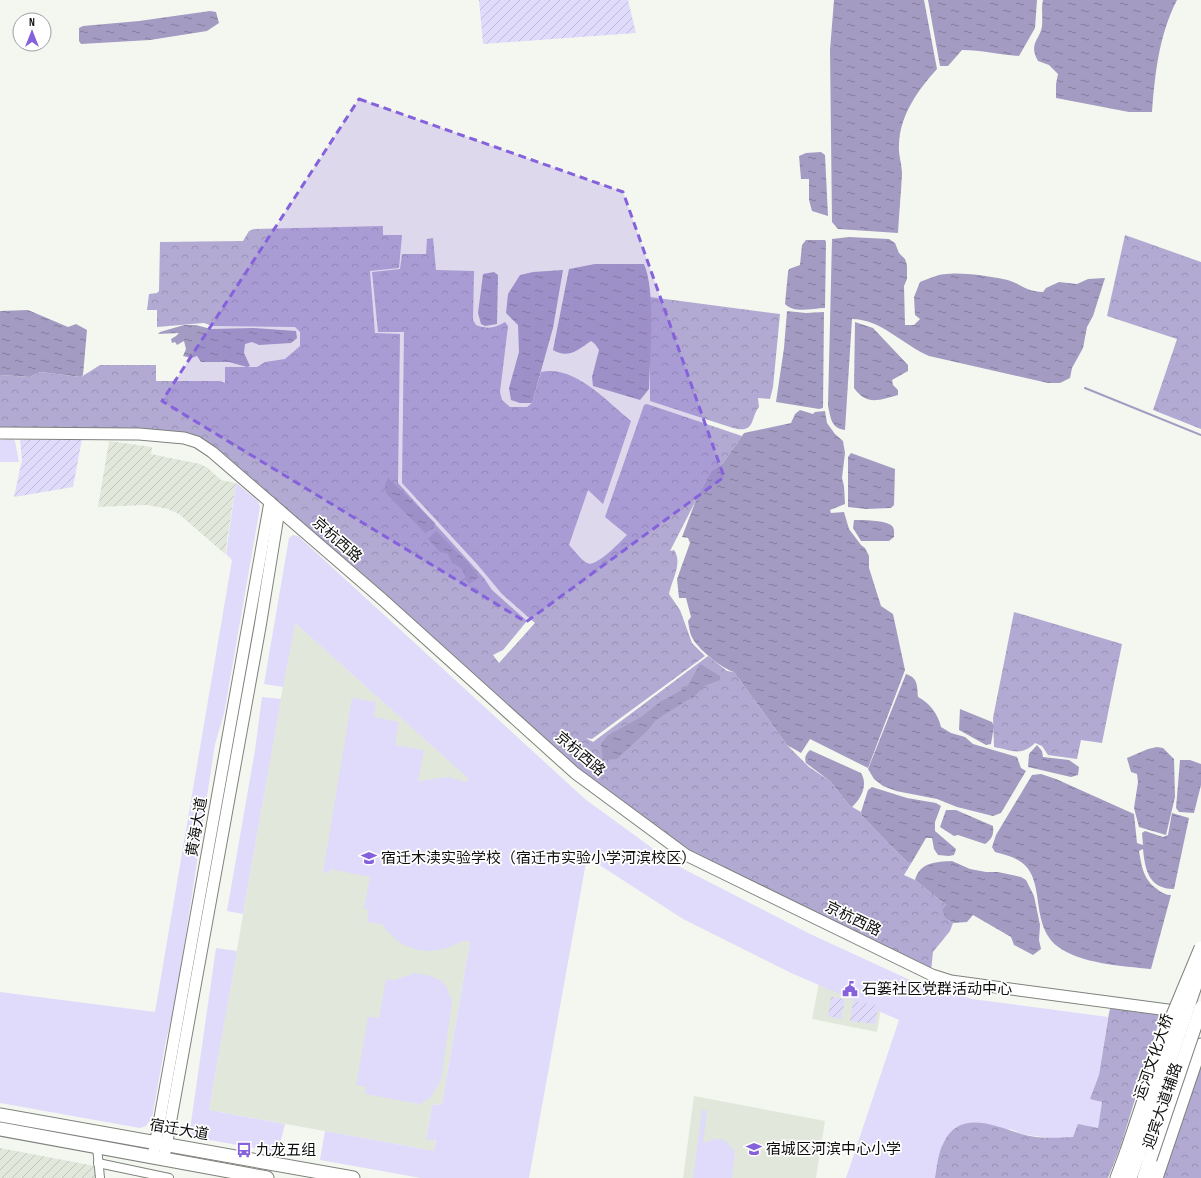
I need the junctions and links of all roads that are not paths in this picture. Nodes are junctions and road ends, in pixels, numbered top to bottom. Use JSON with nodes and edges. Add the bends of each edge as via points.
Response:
{"nodes":[{"id":1,"x":0,"y":433,"type":"edge"},
{"id":2,"x":270,"y":502,"type":"junction"},
{"id":3,"x":279,"y":510,"type":"junction"},
{"id":4,"x":1201,"y":948,"type":"edge"},
{"id":5,"x":1201,"y":968,"type":"edge"},
{"id":6,"x":1201,"y":1008,"type":"edge"},
{"id":7,"x":1201,"y":1015,"type":"edge"},
{"id":8,"x":1201,"y":1045,"type":"edge"},
{"id":9,"x":0,"y":1115,"type":"edge"},
{"id":10,"x":0,"y":1129,"type":"edge"},
{"id":11,"x":161,"y":1143,"type":"junction"},
{"id":12,"x":97,"y":1147,"type":"junction"},
{"id":13,"x":1144,"y":1156,"type":"junction"},
{"id":14,"x":159,"y":1158,"type":"junction"},
{"id":15,"x":98,"y":1163,"type":"junction"},
{"id":16,"x":100,"y":1178,"type":"edge"},
{"id":17,"x":169,"y":1178,"type":"edge"},
{"id":18,"x":267,"y":1178,"type":"edge"},
{"id":19,"x":353,"y":1178,"type":"edge"},
{"id":20,"x":1117,"y":1178,"type":"edge"},
{"id":21,"x":1130,"y":1178,"type":"edge"},
{"id":22,"x":1144,"y":1178,"type":"edge"},
{"id":23,"x":1156,"y":1178,"type":"edge"}],
"edges":[{"from":1,"to":2,"type":"main road","name":"京杭西路","via":[[139,434],[184,438],[197,442],[212,452]]},
{"from":2,"to":3,"type":"main road","name":"京杭西路"},
{"from":2,"to":11,"type":"main road","name":"黄海大道"},
{"from":3,"to":7,"type":"main road","name":"京杭西路","via":[[575,772],[686,855],[932,975],[951,981]]},
{"from":3,"to":11,"type":"main road","name":"黄海大道","via":[[260,627]]},
{"from":4,"to":13,"type":"main road","name":"迎宾大道辅路","bridge":true,"via":[[1171,1020]]},
{"from":5,"to":13,"type":"main road","name":"运河文化大桥","bridge":true},
{"from":6,"to":13,"type":"main road","name":"运河文化大桥","bridge":true},
{"from":8,"to":13,"type":"main road","name":"迎宾大道辅路"},
{"from":9,"to":11,"type":"main road","name":"宿迁大道"},
{"from":10,"to":12,"type":"main road","name":"宿迁大道"},
{"from":11,"to":14,"type":"main road","name":"黄海大道"},
{"from":11,"to":19,"type":"main road","name":"宿迁大道"},
{"from":12,"to":14,"type":"main road","name":"宿迁大道"},
{"from":12,"to":15,"type":"street"},
{"from":13,"to":20,"type":"main road","name":"迎宾大道辅路"},
{"from":13,"to":21,"type":"main road"},
{"from":13,"to":22,"type":"main road"},
{"from":13,"to":23,"type":"main road","name":"迎宾大道辅路"},
{"from":14,"to":18,"type":"main road","name":"宿迁大道"},
{"from":15,"to":16,"type":"street"},
{"from":15,"to":17,"type":"street"}]}
